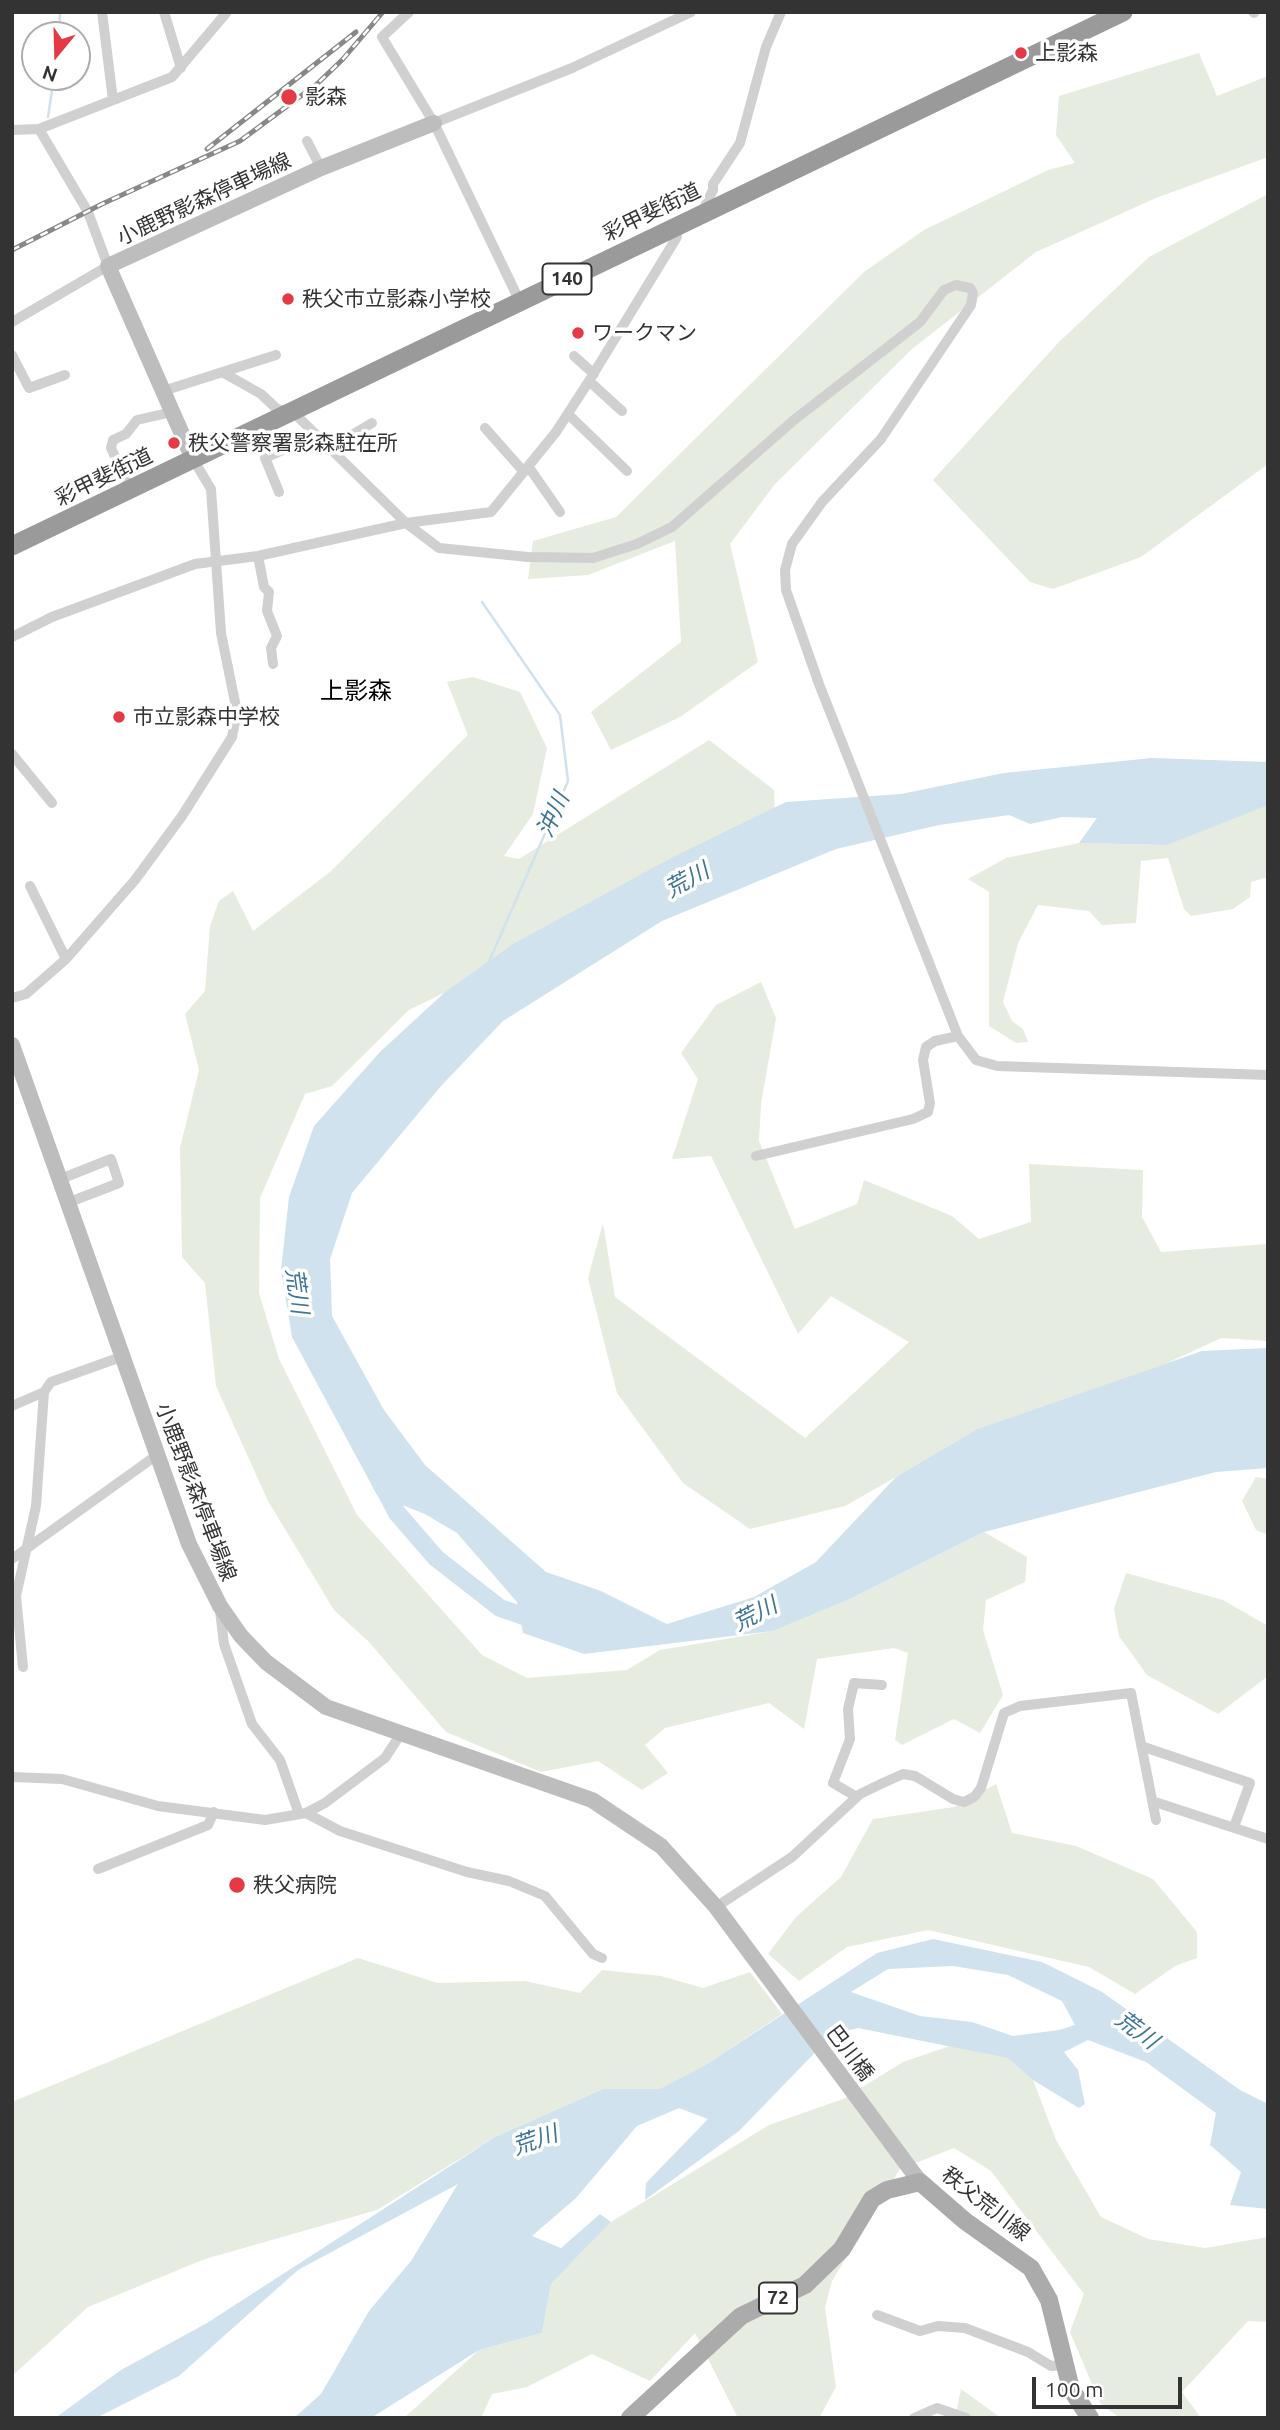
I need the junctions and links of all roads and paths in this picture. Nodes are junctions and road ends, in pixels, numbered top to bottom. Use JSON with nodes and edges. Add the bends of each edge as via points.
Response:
{"nodes":[{"id":1,"x":102,"y":12,"type":"edge"},
{"id":2,"x":164,"y":12,"type":"edge"},
{"id":3,"x":227,"y":12,"type":"edge"},
{"id":4,"x":409,"y":12,"type":"edge"},
{"id":5,"x":691,"y":12,"type":"edge"},
{"id":6,"x":781,"y":12,"type":"edge"},
{"id":7,"x":1123,"y":12,"type":"edge"},
{"id":8,"x":181,"y":68,"type":"junction"},
{"id":9,"x":113,"y":100,"type":"junction"},
{"id":10,"x":435,"y":122,"type":"junction"},
{"id":11,"x":39,"y":129,"type":"junction"},
{"id":12,"x":12,"y":130,"type":"edge"},
{"id":13,"x":307,"y":141,"type":"dead end"},
{"id":14,"x":321,"y":168,"type":"junction"},
{"id":15,"x":702,"y":213,"type":"junction"},
{"id":16,"x":675,"y":227,"type":"junction"},
{"id":17,"x":108,"y":267,"type":"junction"},
{"id":18,"x":520,"y":302,"type":"junction"},
{"id":19,"x":12,"y":322,"type":"edge"},
{"id":20,"x":12,"y":355,"type":"edge"},
{"id":21,"x":276,"y":355,"type":"dead end"},
{"id":22,"x":575,"y":356,"type":"dead end"},
{"id":23,"x":222,"y":372,"type":"junction"},
{"id":24,"x":65,"y":375,"type":"dead end"},
{"id":25,"x":592,"y":377,"type":"junction"},
{"id":26,"x":163,"y":391,"type":"junction"},
{"id":27,"x":291,"y":410,"type":"junction"},
{"id":28,"x":622,"y":411,"type":"dead end"},
{"id":29,"x":172,"y":412,"type":"junction"},
{"id":30,"x":568,"y":414,"type":"junction"},
{"id":31,"x":372,"y":423,"type":"dead end"},
{"id":32,"x":485,"y":428,"type":"dead end"},
{"id":33,"x":317,"y":435,"type":"junction"},
{"id":34,"x":330,"y":448,"type":"junction"},
{"id":35,"x":193,"y":459,"type":"junction"},
{"id":36,"x":526,"y":469,"type":"junction"},
{"id":37,"x":627,"y":471,"type":"dead end"},
{"id":38,"x":130,"y":489,"type":"junction"},
{"id":39,"x":279,"y":492,"type":"dead end"},
{"id":40,"x":561,"y":512,"type":"dead end"},
{"id":41,"x":407,"y":523,"type":"junction"},
{"id":42,"x":12,"y":546,"type":"edge"},
{"id":43,"x":257,"y":556,"type":"junction"},
{"id":44,"x":216,"y":562,"type":"junction"},
{"id":45,"x":12,"y":637,"type":"edge"},
{"id":46,"x":273,"y":664,"type":"dead end"},
{"id":47,"x":12,"y":754,"type":"edge"},
{"id":48,"x":52,"y":803,"type":"dead end"},
{"id":49,"x":30,"y":886,"type":"dead end"},
{"id":50,"x":65,"y":959,"type":"junction"},
{"id":51,"x":12,"y":998,"type":"edge"},
{"id":52,"x":958,"y":1036,"type":"junction"},
{"id":53,"x":12,"y":1045,"type":"edge"},
{"id":54,"x":1268,"y":1074,"type":"edge"},
{"id":55,"x":756,"y":1156,"type":"dead end"},
{"id":56,"x":58,"y":1180,"type":"junction"},
{"id":57,"x":66,"y":1203,"type":"junction"},
{"id":58,"x":121,"y":1357,"type":"junction"},
{"id":59,"x":44,"y":1392,"type":"junction"},
{"id":60,"x":12,"y":1406,"type":"edge"},
{"id":61,"x":157,"y":1455,"type":"junction"},
{"id":62,"x":26,"y":1551,"type":"junction"},
{"id":63,"x":12,"y":1559,"type":"edge"},
{"id":64,"x":220,"y":1606,"type":"junction"},
{"id":65,"x":23,"y":1667,"type":"dead end"},
{"id":66,"x":882,"y":1685,"type":"dead end"},
{"id":67,"x":400,"y":1734,"type":"junction"},
{"id":68,"x":1144,"y":1748,"type":"junction"},
{"id":69,"x":12,"y":1777,"type":"edge"},
{"id":70,"x":857,"y":1797,"type":"junction"},
{"id":71,"x":1152,"y":1801,"type":"junction"},
{"id":72,"x":214,"y":1812,"type":"junction"},
{"id":73,"x":302,"y":1813,"type":"junction"},
{"id":74,"x":1156,"y":1820,"type":"dead end"},
{"id":75,"x":1234,"y":1828,"type":"junction"},
{"id":76,"x":1268,"y":1839,"type":"edge"},
{"id":77,"x":98,"y":1869,"type":"dead end"},
{"id":78,"x":716,"y":1907,"type":"junction"},
{"id":79,"x":602,"y":1958,"type":"dead end"},
{"id":80,"x":754,"y":1962,"type":"joint"},
{"id":81,"x":916,"y":2176,"type":"junction"},
{"id":82,"x":877,"y":2315,"type":"dead end"},
{"id":83,"x":1065,"y":2365,"type":"junction"},
{"id":84,"x":630,"y":2418,"type":"edge"},
{"id":85,"x":914,"y":2418,"type":"edge"},
{"id":86,"x":966,"y":2418,"type":"edge"},
{"id":87,"x":1090,"y":2418,"type":"edge"}],
"edges":[{"from":1,"to":9,"type":"street"},
{"from":2,"to":8,"type":"street"},
{"from":3,"to":8,"type":"street"},
{"from":4,"to":10,"type":"street","via":[[382,37]]},
{"from":5,"to":10,"type":"street","via":[[572,68]]},
{"from":6,"to":15,"type":"street","via":[[766,47],[740,144],[712,184]]},
{"from":7,"to":15,"type":"highway","name":"彩甲斐街道","number":"140"},
{"from":8,"to":9,"type":"street"},
{"from":9,"to":11,"type":"street"},
{"from":10,"to":14,"type":"main road","name":"小鹿野影森停車場線"},
{"from":10,"to":18,"type":"street"},
{"from":11,"to":12,"type":"street"},
{"from":11,"to":17,"type":"street","via":[[88,212]]},
{"from":13,"to":14,"type":"street"},
{"from":14,"to":17,"type":"main road","name":"小鹿野影森停車場線"},
{"from":15,"to":16,"type":"highway","name":"彩甲斐街道","number":"140"},
{"from":16,"to":18,"type":"highway","name":"彩甲斐街道","number":"140"},
{"from":16,"to":25,"type":"street","via":[[677,237]]},
{"from":17,"to":19,"type":"street"},
{"from":17,"to":26,"type":"main road","name":"小鹿野影森停車場線"},
{"from":18,"to":27,"type":"highway","name":"彩甲斐街道","number":"140"},
{"from":20,"to":24,"type":"street","via":[[29,387]]},
{"from":21,"to":23,"type":"street"},
{"from":22,"to":25,"type":"street"},
{"from":23,"to":26,"type":"street"},
{"from":23,"to":27,"type":"street","via":[[261,394],[278,410]]},
{"from":25,"to":28,"type":"street"},
{"from":25,"to":30,"type":"street"},
{"from":26,"to":29,"type":"main road","name":"小鹿野影森停車場線"},
{"from":27,"to":33,"type":"street"},
{"from":27,"to":35,"type":"highway","name":"彩甲斐街道","number":"140"},
{"from":29,"to":35,"type":"main road","name":"小鹿野影森停車場線"},
{"from":29,"to":38,"type":"street","via":[[137,420],[126,434],[113,440],[111,448]]},
{"from":30,"to":36,"type":"street"},
{"from":30,"to":37,"type":"street"},
{"from":31,"to":34,"type":"street"},
{"from":32,"to":36,"type":"street"},
{"from":33,"to":34,"type":"street"},
{"from":33,"to":39,"type":"street","via":[[265,458]]},
{"from":34,"to":41,"type":"street"},
{"from":35,"to":38,"type":"highway","name":"彩甲斐街道","number":"140"},
{"from":35,"to":44,"type":"street","via":[[211,489]]},
{"from":36,"to":40,"type":"street"},
{"from":36,"to":41,"type":"street","via":[[491,512]]},
{"from":38,"to":42,"type":"highway","name":"彩甲斐街道","number":"140"},
{"from":41,"to":43,"type":"street"},
{"from":41,"to":52,"type":"street","via":[[439,548],[467,553],[593,558],[637,544],[672,527],[702,503],[794,419],[920,322],[944,290],[964,285],[973,293],[971,305],[881,439],[822,502],[792,544],[785,570],[786,590],[819,684]]},
{"from":43,"to":44,"type":"street"},
{"from":43,"to":46,"type":"street","via":[[269,593],[267,611],[277,636],[271,648]]},
{"from":44,"to":45,"type":"street","via":[[195,564],[52,617]]},
{"from":44,"to":50,"type":"street","via":[[221,633],[237,712],[232,737],[135,880]]},
{"from":47,"to":48,"type":"street"},
{"from":49,"to":50,"type":"street"},
{"from":50,"to":51,"type":"street","via":[[26,994]]},
{"from":52,"to":54,"type":"street","via":[[976,1060],[998,1066]]},
{"from":52,"to":55,"type":"street","via":[[926,1047],[928,1112]]},
{"from":53,"to":56,"type":"main road","name":"小鹿野影森停車場線"},
{"from":56,"to":57,"type":"main road","name":"小鹿野影森停車場線"},
{"from":56,"to":57,"type":"street","via":[[111,1159],[119,1183]]},
{"from":57,"to":58,"type":"main road","name":"小鹿野影森停車場線"},
{"from":58,"to":59,"type":"street","via":[[51,1382]]},
{"from":58,"to":61,"type":"main road","name":"小鹿野影森停車場線"},
{"from":59,"to":60,"type":"street"},
{"from":59,"to":62,"type":"street","via":[[36,1506]]},
{"from":61,"to":62,"type":"street"},
{"from":61,"to":64,"type":"main road","name":"小鹿野影森停車場線","via":[[189,1544]]},
{"from":62,"to":63,"type":"street"},
{"from":62,"to":65,"type":"street","via":[[16,1596]]},
{"from":64,"to":67,"type":"main road","name":"小鹿野影森停車場線","via":[[266,1662],[298,1688],[326,1707]]},
{"from":64,"to":73,"type":"street","via":[[224,1644],[252,1724],[280,1760]]},
{"from":66,"to":70,"type":"street","via":[[854,1683],[848,1710],[850,1739],[833,1783]]},
{"from":67,"to":73,"type":"street","via":[[385,1758],[325,1803]]},
{"from":67,"to":78,"type":"main road","name":"小鹿野影森停車場線","via":[[592,1800],[661,1846]]},
{"from":68,"to":70,"type":"street","via":[[1131,1693],[1020,1706],[1004,1713],[981,1788],[974,1797],[964,1802],[953,1799],[915,1776],[903,1774]]},
{"from":68,"to":71,"type":"street"},
{"from":68,"to":75,"type":"street","via":[[1250,1783]]},
{"from":69,"to":72,"type":"street","via":[[61,1779],[158,1806]]},
{"from":70,"to":78,"type":"street","via":[[792,1857]]},
{"from":71,"to":74,"type":"street"},
{"from":71,"to":75,"type":"street"},
{"from":72,"to":73,"type":"street","via":[[265,1819]]},
{"from":72,"to":77,"type":"street","via":[[208,1825]]},
{"from":73,"to":79,"type":"street","via":[[340,1831],[545,1896],[593,1954]]},
{"from":75,"to":76,"type":"street"},
{"from":78,"to":80,"type":"main road","name":"小鹿野影森停車場線"},
{"from":80,"to":81,"type":"main road","name":"巴川橋"},
{"from":81,"to":83,"type":"main road","name":"秩父荒川線","via":[[965,2221],[1031,2268],[1049,2300]]},
{"from":81,"to":84,"type":"main road","name":"秩父荒川線","number":"72","via":[[872,2199],[842,2249],[805,2285],[741,2316]]},
{"from":82,"to":83,"type":"street","via":[[920,2331],[938,2326],[965,2328],[1028,2352],[1051,2366]]},
{"from":83,"to":87,"type":"main road","name":"秩父荒川線","via":[[1071,2389]]},
{"from":85,"to":86,"type":"street","via":[[937,2408]]}]}
